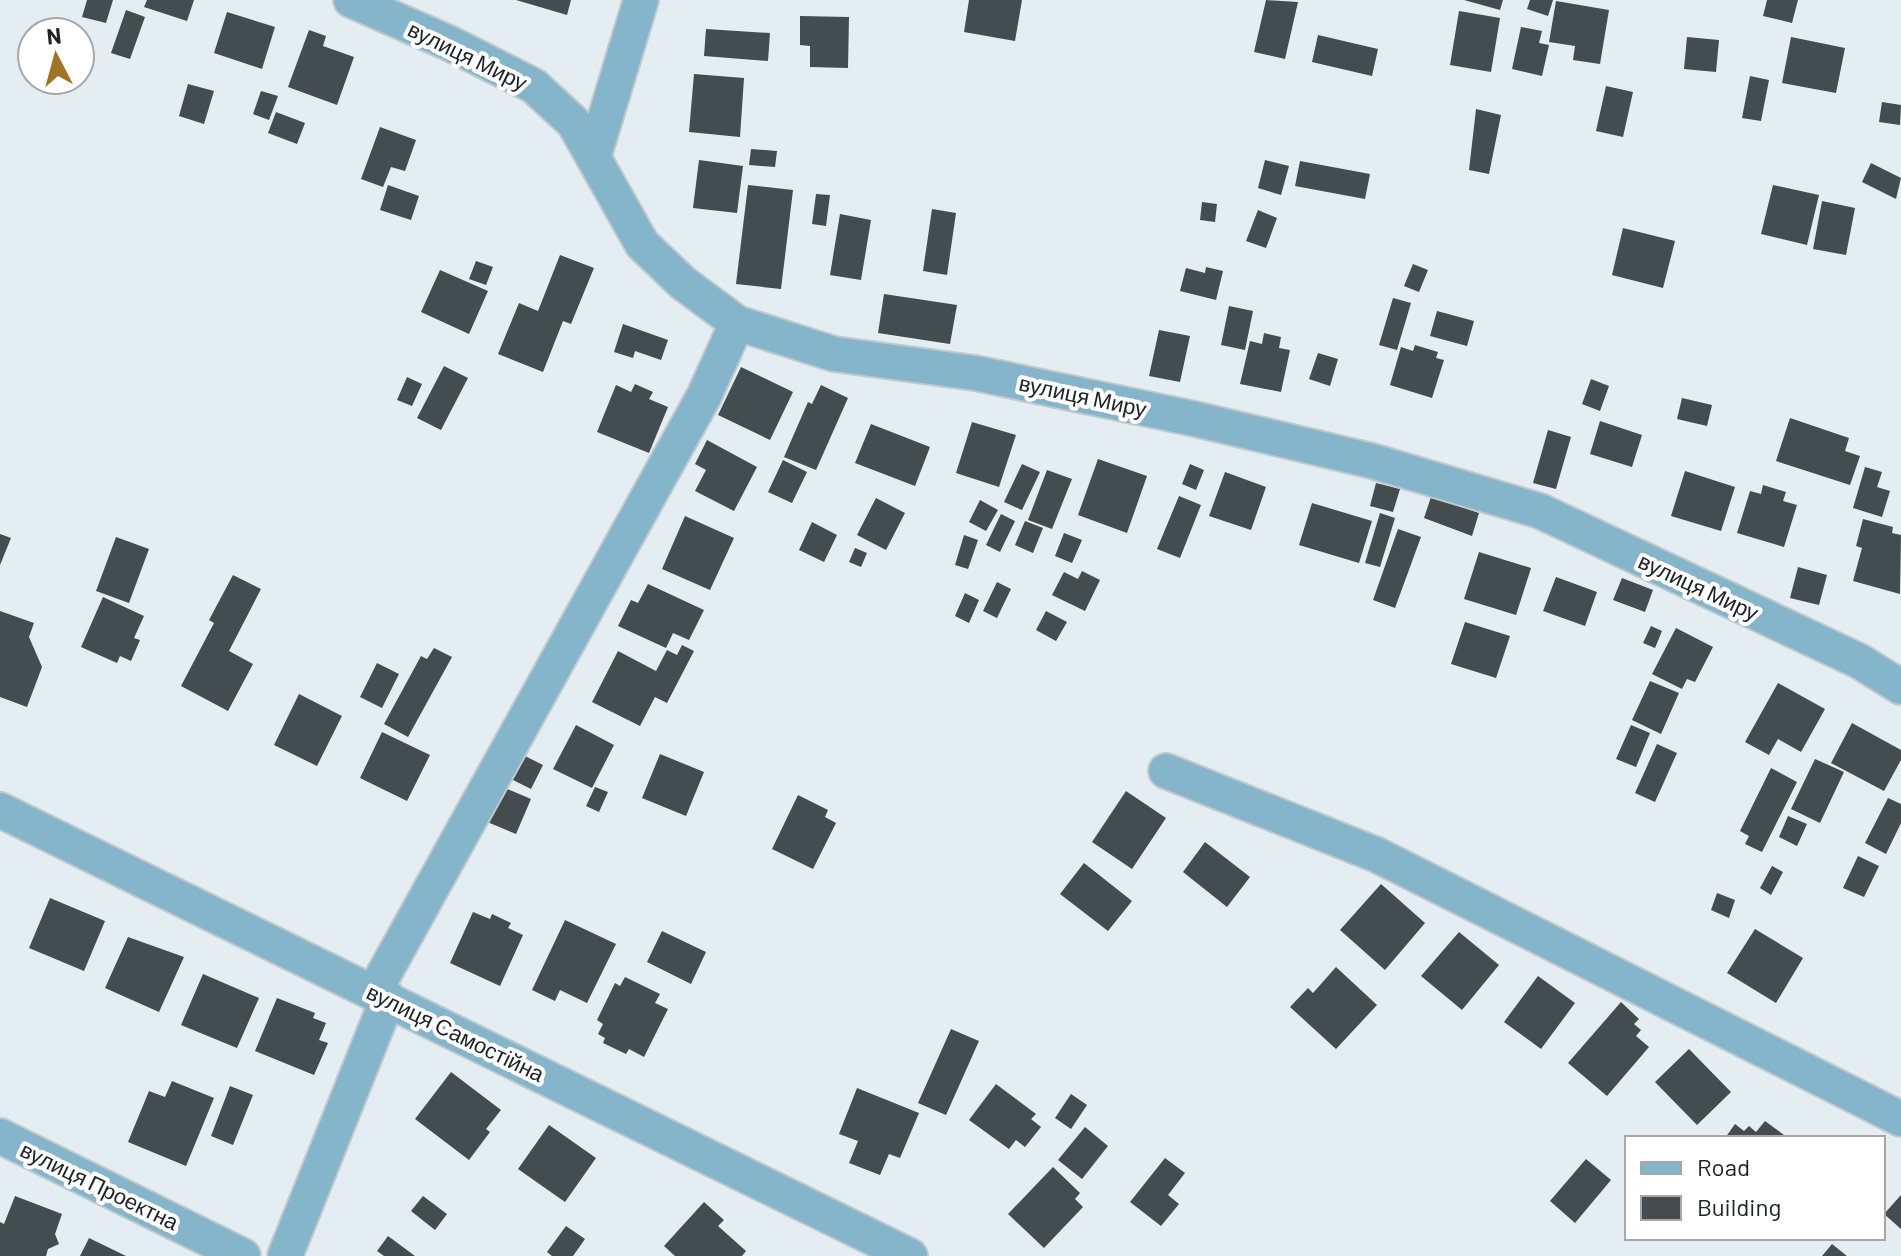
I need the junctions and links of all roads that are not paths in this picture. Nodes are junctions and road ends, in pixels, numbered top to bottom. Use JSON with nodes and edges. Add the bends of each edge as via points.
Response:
{"nodes":[{"id":1,"x":351,"y":0,"type":"edge"},
{"id":2,"x":641,"y":0,"type":"edge"},
{"id":3,"x":594,"y":155,"type":"junction"},
{"id":4,"x":737,"y":323,"type":"junction"},
{"id":5,"x":1901,"y":687,"type":"edge"},
{"id":6,"x":1166,"y":771,"type":"dead end"},
{"id":7,"x":0,"y":810,"type":"edge"},
{"id":8,"x":381,"y":995,"type":"junction"},
{"id":9,"x":1901,"y":1119,"type":"edge"},
{"id":10,"x":0,"y":1136,"type":"edge"},
{"id":11,"x":243,"y":1256,"type":"edge"},
{"id":12,"x":285,"y":1256,"type":"edge"},
{"id":13,"x":910,"y":1256,"type":"edge"}],
"edges":[{"from":1,"to":3,"type":"street","name":"вулиця Миру","via":[[534,86],[574,123]]},
{"from":2,"to":3,"type":"street"},
{"from":3,"to":4,"type":"street","name":"вулиця Миру","via":[[642,244]]},
{"from":4,"to":5,"type":"street","name":"вулиця Миру","via":[[834,354],[975,373],[1210,422],[1372,461],[1540,511],[1859,661]]},
{"from":4,"to":8,"type":"street","via":[[704,396]]},
{"from":6,"to":9,"type":"street","via":[[1377,855]]},
{"from":7,"to":8,"type":"street","name":"вулиця Самостійна"},
{"from":8,"to":12,"type":"street"},
{"from":8,"to":13,"type":"street","name":"вулиця Самостійна"},
{"from":10,"to":11,"type":"street","name":"вулиця Проектна"}]}
